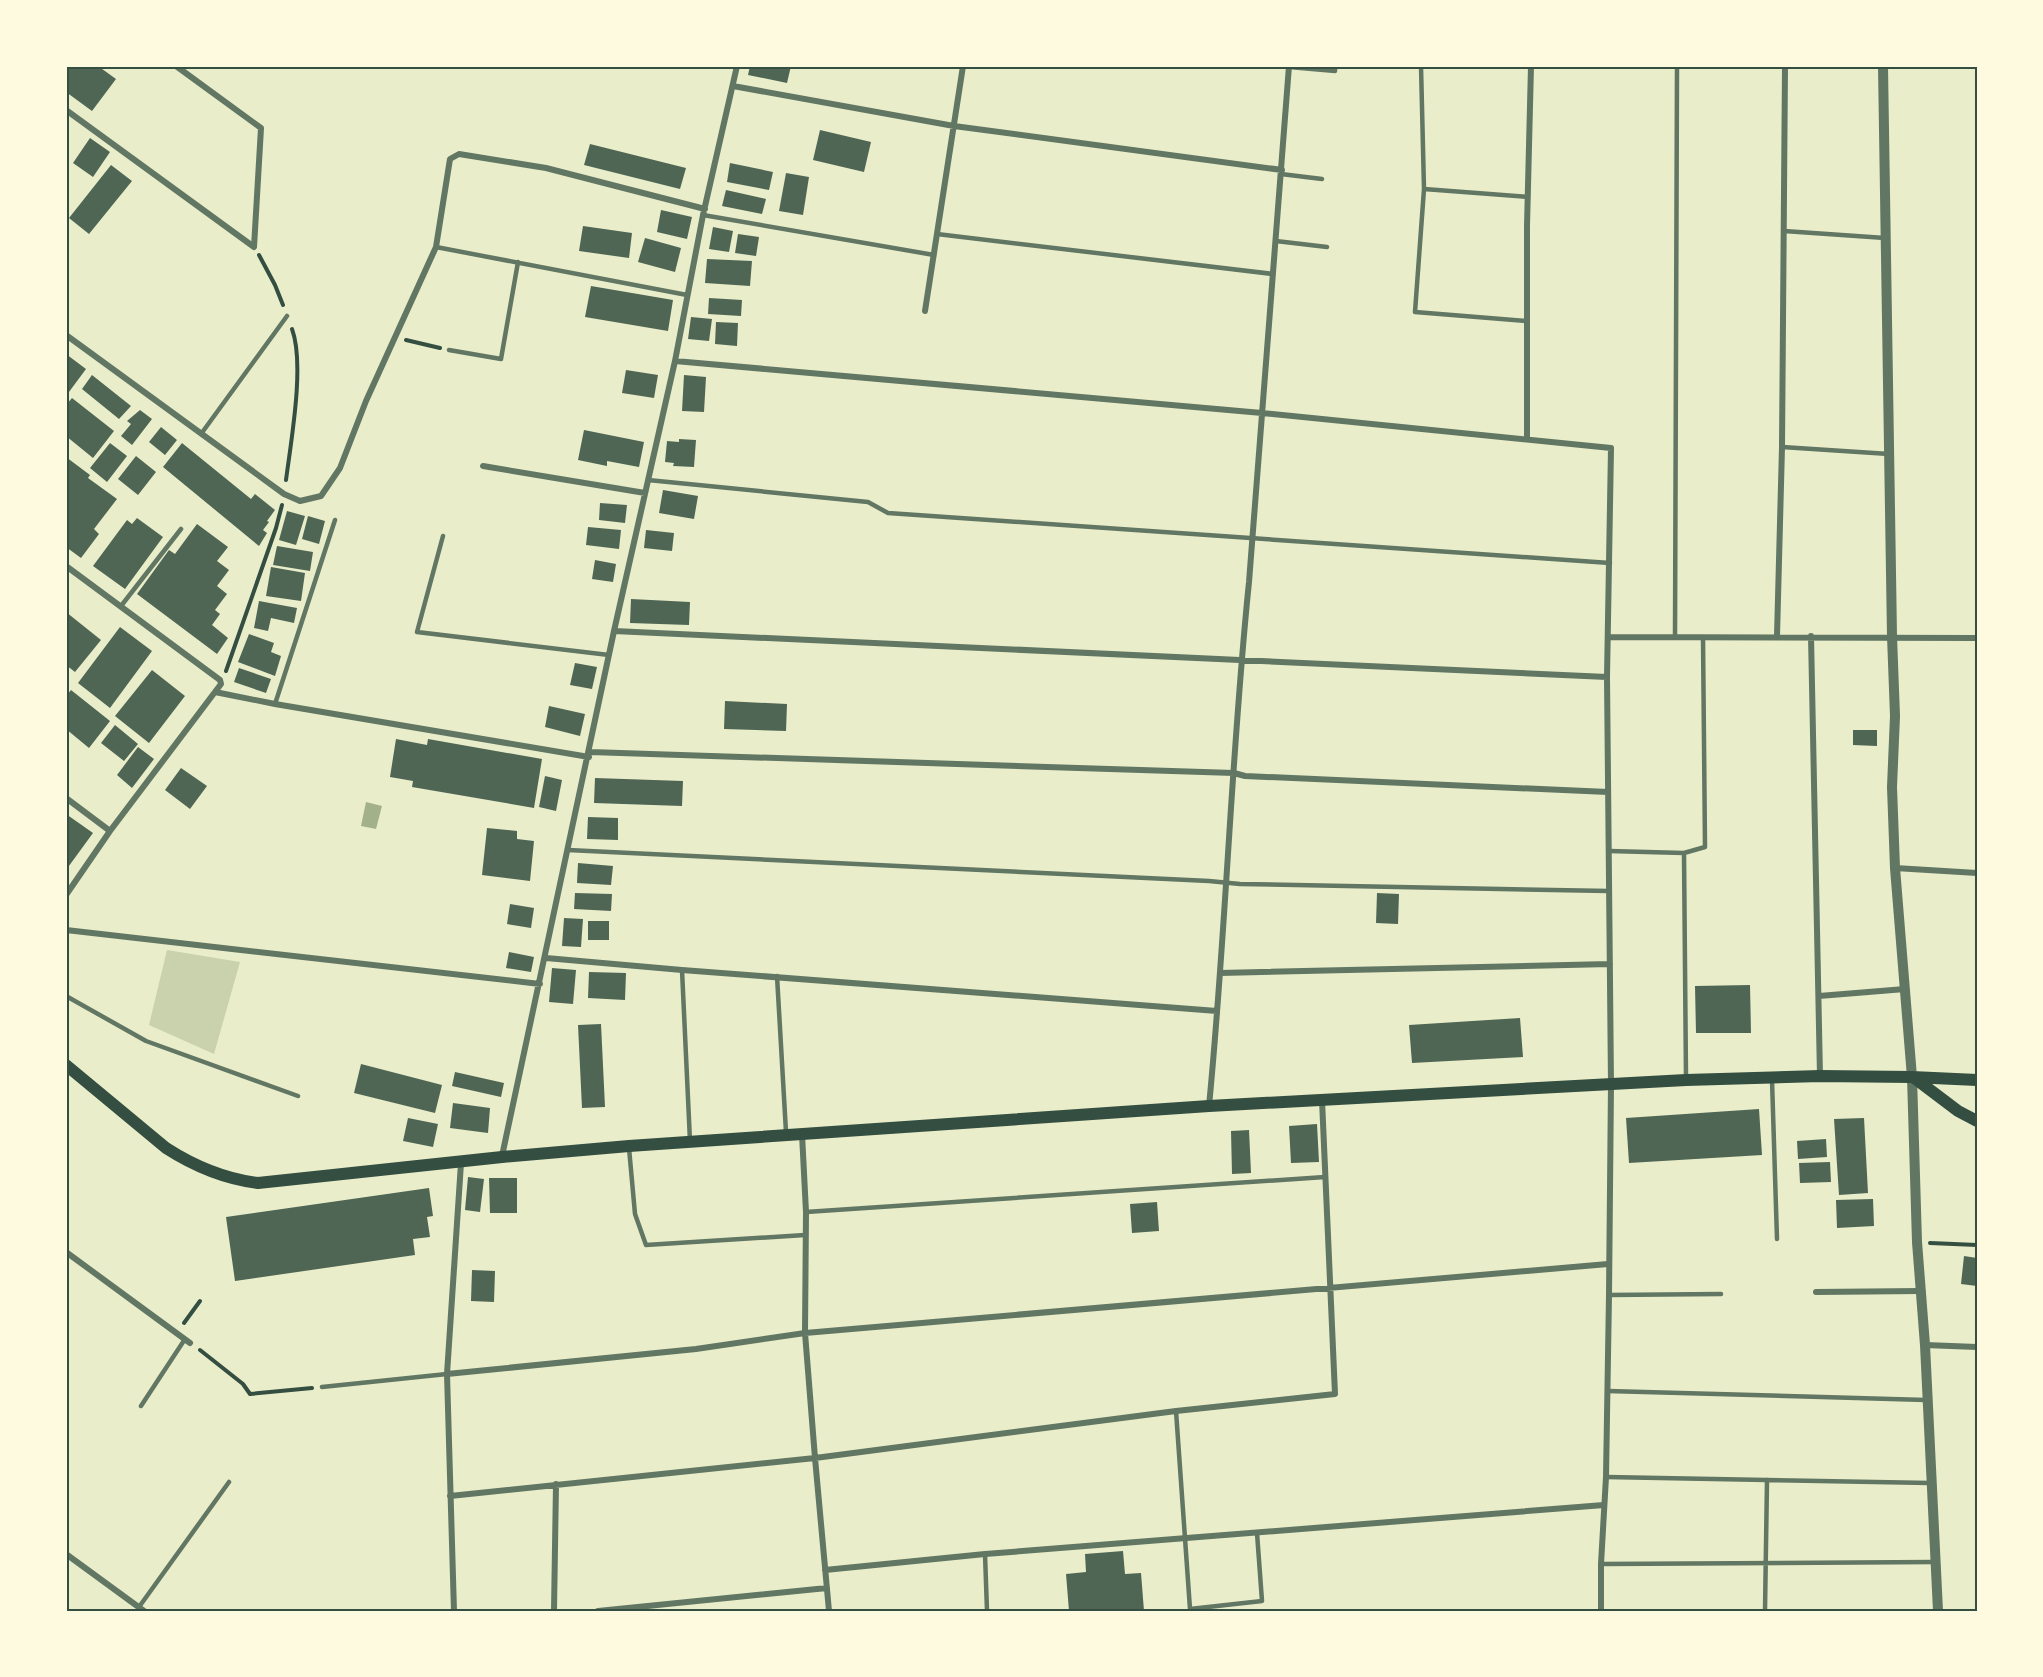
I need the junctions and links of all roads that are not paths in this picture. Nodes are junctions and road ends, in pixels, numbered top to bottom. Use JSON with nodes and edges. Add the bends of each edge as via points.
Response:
{"nodes":[{"id":1,"x":176,"y":66,"type":"edge"},
{"id":2,"x":737,"y":66,"type":"edge"},
{"id":3,"x":963,"y":66,"type":"edge"},
{"id":4,"x":1335,"y":66,"type":"edge"},
{"id":5,"x":1421,"y":66,"type":"edge"},
{"id":6,"x":1531,"y":66,"type":"edge"},
{"id":7,"x":1677,"y":66,"type":"edge"},
{"id":8,"x":1785,"y":66,"type":"edge"},
{"id":9,"x":1883,"y":66,"type":"edge"},
{"id":10,"x":1289,"y":67,"type":"edge"},
{"id":11,"x":733,"y":86,"type":"junction"},
{"id":12,"x":66,"y":110,"type":"edge"},
{"id":13,"x":954,"y":126,"type":"junction"},
{"id":14,"x":1281,"y":172,"type":"junction"},
{"id":15,"x":1322,"y":179,"type":"dead end"},
{"id":16,"x":1424,"y":189,"type":"junction"},
{"id":17,"x":1528,"y":197,"type":"junction"},
{"id":18,"x":704,"y":212,"type":"junction"},
{"id":19,"x":1784,"y":231,"type":"junction"},
{"id":20,"x":938,"y":234,"type":"junction"},
{"id":21,"x":1885,"y":238,"type":"junction"},
{"id":22,"x":1276,"y":241,"type":"junction"},
{"id":23,"x":436,"y":247,"type":"junction"},
{"id":24,"x":1328,"y":247,"type":"dead end"},
{"id":25,"x":934,"y":255,"type":"junction"},
{"id":26,"x":518,"y":262,"type":"junction"},
{"id":27,"x":1273,"y":274,"type":"junction"},
{"id":28,"x":687,"y":295,"type":"junction"},
{"id":29,"x":926,"y":311,"type":"dead end"},
{"id":30,"x":287,"y":316,"type":"road end"},
{"id":31,"x":1527,"y":321,"type":"junction"},
{"id":32,"x":66,"y":335,"type":"edge"},
{"id":33,"x":449,"y":350,"type":"road end"},
{"id":34,"x":675,"y":360,"type":"junction"},
{"id":35,"x":1262,"y":413,"type":"junction"},
{"id":36,"x":201,"y":434,"type":"junction"},
{"id":37,"x":1527,"y":438,"type":"junction"},
{"id":38,"x":1782,"y":447,"type":"junction"},
{"id":39,"x":1889,"y":454,"type":"junction"},
{"id":40,"x":483,"y":466,"type":"dead end"},
{"id":41,"x":648,"y":480,"type":"junction"},
{"id":42,"x":645,"y":493,"type":"junction"},
{"id":43,"x":334,"y":520,"type":"dead end"},
{"id":44,"x":181,"y":529,"type":"dead end"},
{"id":45,"x":443,"y":536,"type":"dead end"},
{"id":46,"x":1252,"y":538,"type":"junction"},
{"id":47,"x":1610,"y":563,"type":"junction"},
{"id":48,"x":66,"y":566,"type":"edge"},
{"id":49,"x":121,"y":606,"type":"junction"},
{"id":50,"x":614,"y":631,"type":"junction"},
{"id":51,"x":1777,"y":636,"type":"junction"},
{"id":52,"x":1811,"y":636,"type":"junction"},
{"id":53,"x":1892,"y":636,"type":"junction"},
{"id":54,"x":1609,"y":637,"type":"junction"},
{"id":55,"x":1676,"y":637,"type":"junction"},
{"id":56,"x":1703,"y":637,"type":"junction"},
{"id":57,"x":1977,"y":638,"type":"edge"},
{"id":58,"x":609,"y":654,"type":"junction"},
{"id":59,"x":1241,"y":659,"type":"junction"},
{"id":60,"x":1607,"y":677,"type":"junction"},
{"id":61,"x":215,"y":692,"type":"junction"},
{"id":62,"x":275,"y":704,"type":"junction"},
{"id":63,"x":589,"y":755,"type":"junction"},
{"id":64,"x":1234,"y":773,"type":"junction"},
{"id":65,"x":1608,"y":792,"type":"junction"},
{"id":66,"x":66,"y":798,"type":"edge"},
{"id":67,"x":110,"y":831,"type":"junction"},
{"id":68,"x":568,"y":850,"type":"junction"},
{"id":69,"x":1609,"y":851,"type":"junction"},
{"id":70,"x":1684,"y":853,"type":"junction"},
{"id":71,"x":1895,"y":868,"type":"junction"},
{"id":72,"x":1977,"y":873,"type":"edge"},
{"id":73,"x":1225,"y":882,"type":"junction"},
{"id":74,"x":1609,"y":891,"type":"junction"},
{"id":75,"x":66,"y":895,"type":"edge"},
{"id":76,"x":66,"y":930,"type":"edge"},
{"id":77,"x":546,"y":957,"type":"junction"},
{"id":78,"x":1610,"y":964,"type":"junction"},
{"id":79,"x":682,"y":970,"type":"junction"},
{"id":80,"x":1220,"y":973,"type":"junction"},
{"id":81,"x":777,"y":976,"type":"junction"},
{"id":82,"x":540,"y":984,"type":"junction"},
{"id":83,"x":1905,"y":989,"type":"junction"},
{"id":84,"x":66,"y":996,"type":"edge"},
{"id":85,"x":1819,"y":996,"type":"junction"},
{"id":86,"x":1217,"y":1011,"type":"junction"},
{"id":87,"x":66,"y":1065,"type":"edge"},
{"id":88,"x":1820,"y":1076,"type":"junction"},
{"id":89,"x":1772,"y":1077,"type":"junction"},
{"id":90,"x":1912,"y":1077,"type":"junction"},
{"id":91,"x":1686,"y":1080,"type":"junction"},
{"id":92,"x":1977,"y":1080,"type":"edge"},
{"id":93,"x":1611,"y":1084,"type":"junction"},
{"id":94,"x":298,"y":1096,"type":"dead end"},
{"id":95,"x":1322,"y":1099,"type":"junction"},
{"id":96,"x":1209,"y":1106,"type":"junction"},
{"id":97,"x":1977,"y":1121,"type":"edge"},
{"id":98,"x":802,"y":1134,"type":"junction"},
{"id":99,"x":786,"y":1135,"type":"junction"},
{"id":100,"x":690,"y":1142,"type":"junction"},
{"id":101,"x":629,"y":1146,"type":"junction"},
{"id":102,"x":502,"y":1157,"type":"junction"},
{"id":103,"x":461,"y":1163,"type":"junction"},
{"id":104,"x":1325,"y":1177,"type":"junction"},
{"id":105,"x":806,"y":1212,"type":"junction"},
{"id":106,"x":805,"y":1235,"type":"junction"},
{"id":107,"x":1777,"y":1239,"type":"dead end"},
{"id":108,"x":66,"y":1252,"type":"edge"},
{"id":109,"x":1608,"y":1264,"type":"junction"},
{"id":110,"x":1330,"y":1287,"type":"junction"},
{"id":111,"x":1921,"y":1291,"type":"junction"},
{"id":112,"x":1816,"y":1293,"type":"dead end"},
{"id":113,"x":1721,"y":1294,"type":"dead end"},
{"id":114,"x":1609,"y":1295,"type":"junction"},
{"id":115,"x":806,"y":1333,"type":"junction"},
{"id":116,"x":188,"y":1341,"type":"joint"},
{"id":117,"x":1925,"y":1345,"type":"junction"},
{"id":118,"x":1977,"y":1347,"type":"edge"},
{"id":119,"x":447,"y":1374,"type":"junction"},
{"id":120,"x":322,"y":1387,"type":"road end"},
{"id":121,"x":1608,"y":1391,"type":"junction"},
{"id":122,"x":1926,"y":1401,"type":"junction"},
{"id":123,"x":141,"y":1406,"type":"dead end"},
{"id":124,"x":1176,"y":1411,"type":"junction"},
{"id":125,"x":814,"y":1458,"type":"junction"},
{"id":126,"x":1606,"y":1477,"type":"junction"},
{"id":127,"x":1767,"y":1480,"type":"junction"},
{"id":128,"x":229,"y":1482,"type":"dead end"},
{"id":129,"x":1932,"y":1483,"type":"junction"},
{"id":130,"x":556,"y":1484,"type":"junction"},
{"id":131,"x":450,"y":1496,"type":"junction"},
{"id":132,"x":1604,"y":1505,"type":"junction"},
{"id":133,"x":1257,"y":1533,"type":"junction"},
{"id":134,"x":1184,"y":1539,"type":"junction"},
{"id":135,"x":66,"y":1554,"type":"edge"},
{"id":136,"x":985,"y":1554,"type":"junction"},
{"id":137,"x":1936,"y":1562,"type":"junction"},
{"id":138,"x":1766,"y":1563,"type":"junction"},
{"id":139,"x":1601,"y":1564,"type":"junction"},
{"id":140,"x":825,"y":1570,"type":"junction"},
{"id":141,"x":827,"y":1588,"type":"junction"},
{"id":142,"x":141,"y":1609,"type":"edge"},
{"id":143,"x":454,"y":1611,"type":"edge"},
{"id":144,"x":554,"y":1611,"type":"edge"},
{"id":145,"x":598,"y":1611,"type":"edge"},
{"id":146,"x":830,"y":1611,"type":"edge"},
{"id":147,"x":987,"y":1611,"type":"edge"},
{"id":148,"x":1601,"y":1611,"type":"edge"},
{"id":149,"x":1765,"y":1611,"type":"edge"},
{"id":150,"x":1938,"y":1611,"type":"edge"}],
"edges":[{"from":1,"to":12,"type":"street","via":[[261,128],[254,247]]},
{"from":2,"to":11,"type":"street"},
{"from":3,"to":13,"type":"street"},
{"from":4,"to":10,"type":"lane","via":[[1335,71]]},
{"from":5,"to":16,"type":"lane"},
{"from":6,"to":17,"type":"street"},
{"from":7,"to":55,"type":"lane"},
{"from":8,"to":19,"type":"street"},
{"from":9,"to":21,"type":"street"},
{"from":10,"to":14,"type":"street"},
{"from":11,"to":13,"type":"street"},
{"from":11,"to":18,"type":"street"},
{"from":13,"to":14,"type":"street"},
{"from":13,"to":20,"type":"street"},
{"from":14,"to":15,"type":"lane"},
{"from":14,"to":22,"type":"street"},
{"from":16,"to":17,"type":"lane"},
{"from":16,"to":31,"type":"lane","via":[[1415,312]]},
{"from":17,"to":31,"type":"street"},
{"from":18,"to":23,"type":"street","via":[[546,168],[459,154],[450,159]]},
{"from":18,"to":25,"type":"lane"},
{"from":18,"to":28,"type":"street"},
{"from":19,"to":21,"type":"lane"},
{"from":19,"to":38,"type":"street"},
{"from":20,"to":25,"type":"street"},
{"from":20,"to":27,"type":"lane"},
{"from":21,"to":39,"type":"street"},
{"from":22,"to":24,"type":"lane"},
{"from":22,"to":27,"type":"street"},
{"from":23,"to":26,"type":"lane"},
{"from":23,"to":36,"type":"street","via":[[340,468],[321,496],[300,501],[284,494]]},
{"from":25,"to":29,"type":"street"},
{"from":26,"to":28,"type":"lane"},
{"from":26,"to":33,"type":"lane","via":[[501,359]]},
{"from":27,"to":35,"type":"street"},
{"from":28,"to":34,"type":"street"},
{"from":30,"to":36,"type":"lane"},
{"from":31,"to":37,"type":"street"},
{"from":32,"to":36,"type":"street"},
{"from":34,"to":35,"type":"street"},
{"from":34,"to":41,"type":"street"},
{"from":35,"to":37,"type":"street"},
{"from":35,"to":46,"type":"street"},
{"from":37,"to":47,"type":"street","via":[[1611,448]]},
{"from":38,"to":39,"type":"lane"},
{"from":38,"to":51,"type":"street"},
{"from":39,"to":53,"type":"street"},
{"from":40,"to":42,"type":"street"},
{"from":41,"to":42,"type":"street"},
{"from":41,"to":46,"type":"lane","via":[[868,502],[888,513]]},
{"from":42,"to":50,"type":"street"},
{"from":43,"to":62,"type":"lane"},
{"from":44,"to":49,"type":"lane"},
{"from":45,"to":58,"type":"lane","via":[[417,633]]},
{"from":46,"to":47,"type":"lane"},
{"from":46,"to":59,"type":"street"},
{"from":47,"to":54,"type":"street"},
{"from":48,"to":49,"type":"street"},
{"from":49,"to":61,"type":"street","via":[[220,680]]},
{"from":50,"to":58,"type":"street"},
{"from":50,"to":59,"type":"street"},
{"from":51,"to":52,"type":"street"},
{"from":51,"to":56,"type":"street"},
{"from":52,"to":53,"type":"street"},
{"from":52,"to":85,"type":"street"},
{"from":53,"to":57,"type":"street"},
{"from":53,"to":71,"type":"street"},
{"from":54,"to":55,"type":"street"},
{"from":54,"to":60,"type":"street"},
{"from":55,"to":56,"type":"street"},
{"from":56,"to":70,"type":"lane","via":[[1705,847]]},
{"from":58,"to":63,"type":"street"},
{"from":59,"to":60,"type":"street"},
{"from":59,"to":64,"type":"street"},
{"from":60,"to":65,"type":"street"},
{"from":61,"to":62,"type":"street"},
{"from":61,"to":67,"type":"street"},
{"from":62,"to":63,"type":"street"},
{"from":63,"to":64,"type":"street"},
{"from":63,"to":68,"type":"street"},
{"from":64,"to":65,"type":"street"},
{"from":64,"to":73,"type":"street"},
{"from":65,"to":69,"type":"street"},
{"from":66,"to":67,"type":"street"},
{"from":67,"to":75,"type":"street"},
{"from":68,"to":73,"type":"lane"},
{"from":68,"to":77,"type":"street"},
{"from":69,"to":70,"type":"lane"},
{"from":69,"to":74,"type":"street"},
{"from":70,"to":91,"type":"lane"},
{"from":71,"to":72,"type":"street"},
{"from":71,"to":83,"type":"street"},
{"from":73,"to":74,"type":"lane"},
{"from":73,"to":80,"type":"street"},
{"from":74,"to":78,"type":"street"},
{"from":76,"to":82,"type":"street"},
{"from":77,"to":79,"type":"street"},
{"from":77,"to":82,"type":"street"},
{"from":78,"to":80,"type":"street"},
{"from":78,"to":93,"type":"street"},
{"from":79,"to":81,"type":"street"},
{"from":79,"to":100,"type":"lane"},
{"from":80,"to":86,"type":"street"},
{"from":81,"to":86,"type":"street"},
{"from":81,"to":99,"type":"lane"},
{"from":82,"to":102,"type":"street"},
{"from":83,"to":85,"type":"street"},
{"from":83,"to":90,"type":"street"},
{"from":84,"to":94,"type":"lane","via":[[146,1041]]},
{"from":85,"to":88,"type":"street"},
{"from":86,"to":96,"type":"street"},
{"from":87,"to":103,"type":"main road","via":[[166,1148],[235,1180],[258,1184]]},
{"from":88,"to":89,"type":"main road"},
{"from":88,"to":90,"type":"main road"},
{"from":89,"to":91,"type":"main road"},
{"from":89,"to":107,"type":"lane"},
{"from":90,"to":92,"type":"main road"},
{"from":90,"to":97,"type":"main road"},
{"from":90,"to":111,"type":"street"},
{"from":91,"to":93,"type":"main road"},
{"from":93,"to":95,"type":"main road"},
{"from":93,"to":109,"type":"street"},
{"from":95,"to":96,"type":"main road"},
{"from":95,"to":104,"type":"street"},
{"from":96,"to":98,"type":"main road"},
{"from":98,"to":99,"type":"main road"},
{"from":98,"to":105,"type":"street"},
{"from":99,"to":100,"type":"main road"},
{"from":100,"to":101,"type":"main road"},
{"from":101,"to":102,"type":"main road"},
{"from":101,"to":106,"type":"lane","via":[[635,1214],[646,1245]]},
{"from":102,"to":103,"type":"main road"},
{"from":103,"to":119,"type":"street"},
{"from":104,"to":105,"type":"lane"},
{"from":104,"to":110,"type":"street"},
{"from":105,"to":106,"type":"street"},
{"from":106,"to":115,"type":"street"},
{"from":108,"to":116,"type":"street"},
{"from":109,"to":110,"type":"street"},
{"from":109,"to":114,"type":"street"},
{"from":110,"to":115,"type":"street"},
{"from":110,"to":124,"type":"street","via":[[1335,1394]]},
{"from":111,"to":112,"type":"street"},
{"from":111,"to":117,"type":"street"},
{"from":113,"to":114,"type":"lane"},
{"from":114,"to":121,"type":"street"},
{"from":115,"to":119,"type":"street","via":[[696,1349]]},
{"from":115,"to":125,"type":"street"},
{"from":116,"to":123,"type":"lane"},
{"from":117,"to":118,"type":"street"},
{"from":117,"to":122,"type":"street"},
{"from":119,"to":120,"type":"lane"},
{"from":119,"to":131,"type":"street"},
{"from":121,"to":122,"type":"lane"},
{"from":121,"to":126,"type":"street"},
{"from":122,"to":129,"type":"street"},
{"from":124,"to":125,"type":"street"},
{"from":124,"to":134,"type":"lane"},
{"from":125,"to":130,"type":"street"},
{"from":125,"to":140,"type":"street"},
{"from":126,"to":127,"type":"lane"},
{"from":126,"to":132,"type":"street"},
{"from":127,"to":129,"type":"lane"},
{"from":127,"to":138,"type":"lane"},
{"from":128,"to":142,"type":"lane"},
{"from":129,"to":137,"type":"street"},
{"from":130,"to":131,"type":"street"},
{"from":130,"to":144,"type":"street"},
{"from":131,"to":143,"type":"street"},
{"from":132,"to":133,"type":"street"},
{"from":132,"to":139,"type":"street"},
{"from":133,"to":134,"type":"street"},
{"from":133,"to":134,"type":"lane","via":[[1262,1601],[1190,1609]]},
{"from":134,"to":136,"type":"street"},
{"from":135,"to":142,"type":"street"},
{"from":136,"to":140,"type":"street"},
{"from":136,"to":147,"type":"lane"},
{"from":137,"to":138,"type":"lane"},
{"from":137,"to":150,"type":"street"},
{"from":138,"to":139,"type":"lane"},
{"from":138,"to":149,"type":"lane"},
{"from":139,"to":148,"type":"street"},
{"from":140,"to":141,"type":"street"},
{"from":141,"to":145,"type":"street"},
{"from":141,"to":146,"type":"street"}]}
